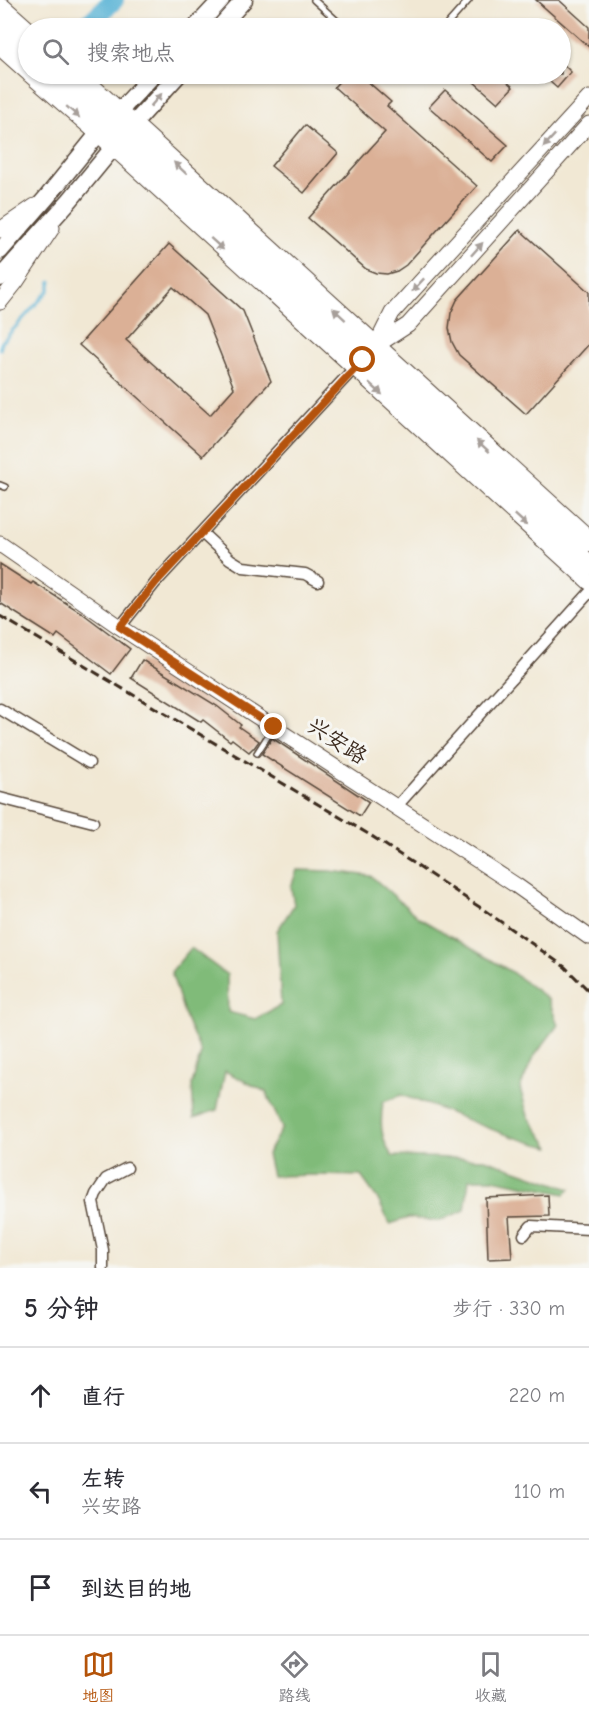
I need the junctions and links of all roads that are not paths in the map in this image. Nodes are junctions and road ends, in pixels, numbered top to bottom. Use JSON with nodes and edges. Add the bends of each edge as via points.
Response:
{"nodes":[{"id":1,"x":221,"y":0,"type":"edge"},
{"id":2,"x":244,"y":0,"type":"edge"},
{"id":3,"x":314,"y":0,"type":"edge"},
{"id":4,"x":469,"y":0,"type":"edge"},
{"id":5,"x":0,"y":7,"type":"edge"},
{"id":6,"x":204,"y":18,"type":"edge"},
{"id":7,"x":228,"y":18,"type":"edge"},
{"id":8,"x":334,"y":18,"type":"edge"},
{"id":9,"x":453,"y":18,"type":"edge"},
{"id":10,"x":18,"y":23,"type":"edge"},
{"id":11,"x":0,"y":31,"type":"edge"},
{"id":12,"x":18,"y":47,"type":"edge"},
{"id":13,"x":0,"y":48,"type":"edge"},
{"id":14,"x":18,"y":64,"type":"edge"},
{"id":15,"x":46,"y":84,"type":"edge"},
{"id":16,"x":60,"y":84,"type":"edge"},
{"id":17,"x":83,"y":84,"type":"edge"},
{"id":18,"x":147,"y":84,"type":"edge"},
{"id":19,"x":168,"y":84,"type":"edge"},
{"id":20,"x":589,"y":98,"type":"edge"},
{"id":21,"x":589,"y":124,"type":"edge"},
{"id":22,"x":115,"y":130,"type":"junction"},
{"id":23,"x":47,"y":197,"type":"junction"},
{"id":24,"x":70,"y":200,"type":"junction"},
{"id":25,"x":0,"y":230,"type":"edge"},
{"id":26,"x":0,"y":250,"type":"edge"},
{"id":27,"x":0,"y":278,"type":"edge"},
{"id":28,"x":0,"y":302,"type":"edge"},
{"id":29,"x":364,"y":359,"type":"junction"},
{"id":30,"x":202,"y":533,"type":"junction"},
{"id":31,"x":589,"y":541,"type":"edge"},
{"id":32,"x":0,"y":544,"type":"edge"},
{"id":33,"x":589,"y":565,"type":"edge"},
{"id":34,"x":318,"y":581,"type":"dead end"},
{"id":35,"x":589,"y":582,"type":"edge"},
{"id":36,"x":589,"y":593,"type":"edge"},
{"id":37,"x":120,"y":627,"type":"junction"},
{"id":38,"x":0,"y":709,"type":"edge"},
{"id":39,"x":274,"y":727,"type":"junction"},
{"id":40,"x":257,"y":753,"type":"dead end"},
{"id":41,"x":89,"y":763,"type":"dead end"},
{"id":42,"x":0,"y":798,"type":"edge"},
{"id":43,"x":397,"y":806,"type":"junction"},
{"id":44,"x":93,"y":822,"type":"dead end"},
{"id":45,"x":589,"y":937,"type":"edge"},
{"id":46,"x":127,"y":1168,"type":"dead end"},
{"id":47,"x":589,"y":1229,"type":"edge"},
{"id":48,"x":524,"y":1235,"type":"dead end"},
{"id":49,"x":103,"y":1268,"type":"edge"}],
"edges":[{"from":1,"to":6,"type":"main road"},
{"from":2,"to":7,"type":"main road"},
{"from":3,"to":8,"type":"lane"},
{"from":4,"to":9,"type":"lane"},
{"from":5,"to":10,"type":"highway"},
{"from":11,"to":12,"type":"highway"},
{"from":13,"to":14,"type":"street"},
{"from":15,"to":22,"type":"street","one_way":true},
{"from":16,"to":22,"type":"highway"},
{"from":17,"to":22,"type":"highway"},
{"from":18,"to":22,"type":"main road"},
{"from":22,"to":19,"type":"main road","one_way":true},
{"from":20,"to":29,"type":"street","one_way":true,"via":[[392,313]]},
{"from":29,"to":21,"type":"street","one_way":true,"via":[[408,325]]},
{"from":22,"to":23,"type":"main road"},
{"from":22,"to":24,"type":"main road"},
{"from":22,"to":29,"type":"highway"},
{"from":23,"to":25,"type":"street"},
{"from":23,"to":26,"type":"main road"},
{"from":24,"to":27,"type":"main road"},
{"from":24,"to":28,"type":"street"},
{"from":29,"to":30,"type":"street"},
{"from":31,"to":29,"type":"highway","one_way":true},
{"from":29,"to":33,"type":"highway"},
{"from":29,"to":35,"type":"street","one_way":true},
{"from":30,"to":34,"type":"street","via":[[243,567],[305,574]]},
{"from":30,"to":37,"type":"street"},
{"from":32,"to":37,"type":"street","name":"兴安路"},
{"from":36,"to":43,"type":"street"},
{"from":37,"to":39,"type":"street","name":"兴安路"},
{"from":38,"to":41,"type":"street"},
{"from":39,"to":40,"type":"lane"},
{"from":39,"to":43,"type":"street","name":"兴安路"},
{"from":42,"to":44,"type":"street"},
{"from":43,"to":45,"type":"street","name":"兴安路"},
{"from":46,"to":49,"type":"street","via":[[106,1179],[93,1202]]},
{"from":47,"to":48,"type":"street","via":[[531,1226]]}]}
